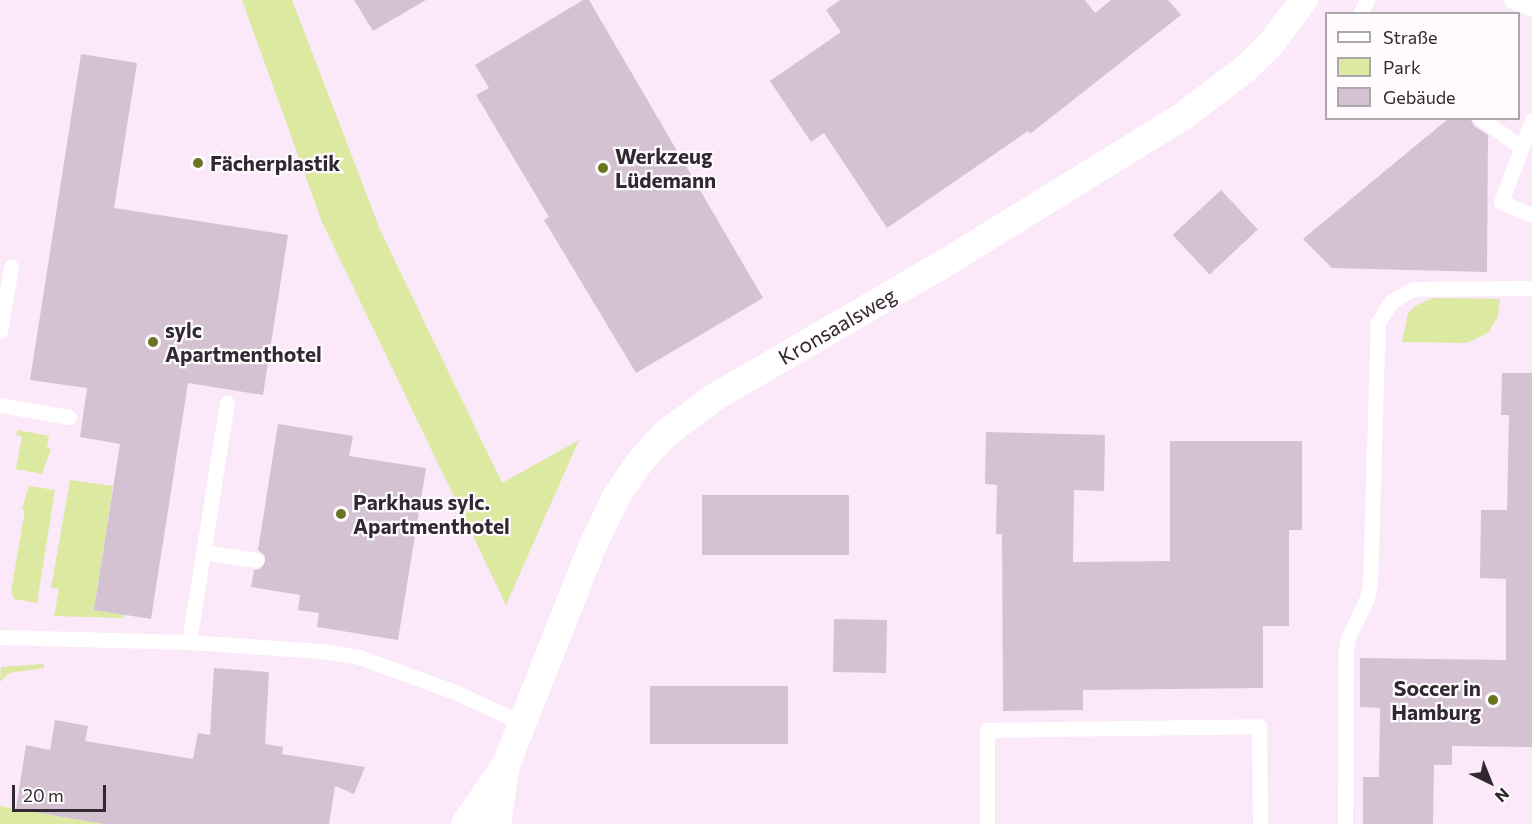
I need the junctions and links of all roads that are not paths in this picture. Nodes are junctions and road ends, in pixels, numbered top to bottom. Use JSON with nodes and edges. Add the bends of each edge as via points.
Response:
{"nodes":[{"id":1,"x":1304,"y":0,"type":"edge"},
{"id":2,"x":1511,"y":0,"type":"edge"},
{"id":3,"x":1532,"y":9,"type":"edge"},
{"id":4,"x":1483,"y":120,"type":"edge"},
{"id":5,"x":1532,"y":120,"type":"edge"},
{"id":6,"x":1521,"y":147,"type":"junction"},
{"id":7,"x":1532,"y":215,"type":"edge"},
{"id":8,"x":10,"y":267,"type":"dead end"},
{"id":9,"x":1532,"y":288,"type":"edge"},
{"id":10,"x":0,"y":331,"type":"edge"},
{"id":11,"x":227,"y":403,"type":"dead end"},
{"id":12,"x":0,"y":405,"type":"edge"},
{"id":13,"x":69,"y":417,"type":"dead end"},
{"id":14,"x":203,"y":552,"type":"junction"},
{"id":15,"x":256,"y":560,"type":"dead end"},
{"id":16,"x":0,"y":637,"type":"edge"},
{"id":17,"x":189,"y":642,"type":"junction"},
{"id":18,"x":522,"y":723,"type":"junction"},
{"id":19,"x":506,"y":765,"type":"junction"},
{"id":20,"x":465,"y":824,"type":"edge"},
{"id":21,"x":497,"y":824,"type":"edge"},
{"id":22,"x":987,"y":824,"type":"edge"},
{"id":23,"x":1260,"y":824,"type":"edge"},
{"id":24,"x":1345,"y":824,"type":"edge"}],
"edges":[{"from":1,"to":18,"type":"street","name":"Kronsaalsweg","via":[[1270,45],[1186,114],[937,268],[715,397],[665,434],[617,495],[592,547]]},
{"from":2,"to":3,"type":"lane"},
{"from":4,"to":6,"type":"lane"},
{"from":5,"to":6,"type":"lane"},
{"from":6,"to":7,"type":"lane","via":[[1501,202]]},
{"from":8,"to":10,"type":"lane"},
{"from":9,"to":24,"type":"lane","via":[[1423,287],[1391,302],[1378,322],[1370,585],[1346,649]]},
{"from":11,"to":14,"type":"lane"},
{"from":12,"to":13,"type":"lane"},
{"from":14,"to":15,"type":"lane"},
{"from":14,"to":17,"type":"lane"},
{"from":16,"to":17,"type":"lane"},
{"from":17,"to":18,"type":"lane","via":[[359,657],[455,692]]},
{"from":18,"to":19,"type":"street","name":"Kronsaalsweg"},
{"from":19,"to":20,"type":"street","name":"Kronsaalsweg"},
{"from":19,"to":21,"type":"street","name":"Kronsaalsweg"},
{"from":22,"to":23,"type":"lane","via":[[987,730],[1259,726]]}]}
